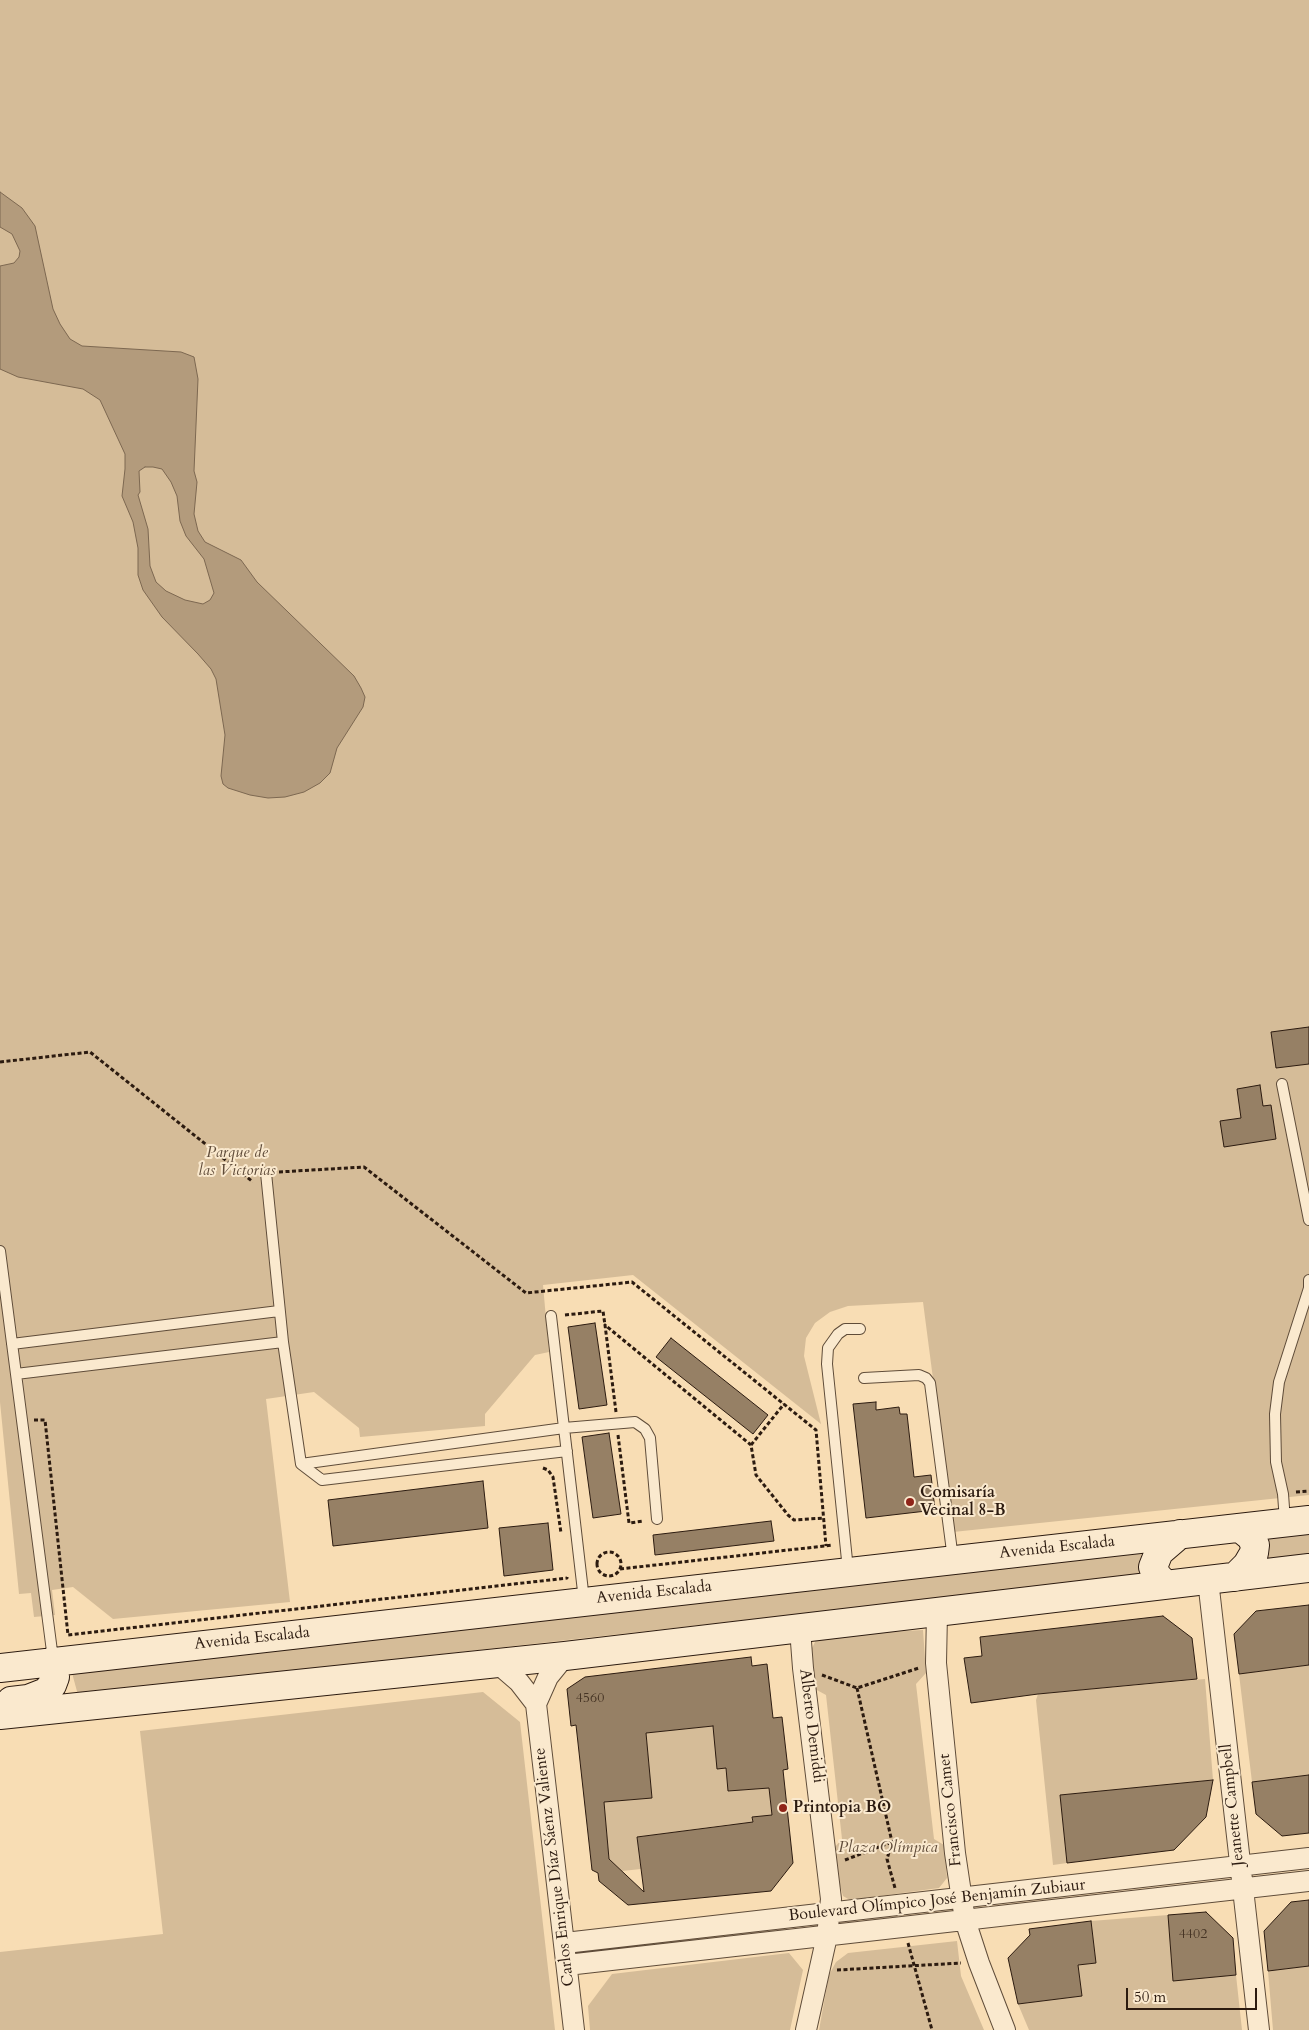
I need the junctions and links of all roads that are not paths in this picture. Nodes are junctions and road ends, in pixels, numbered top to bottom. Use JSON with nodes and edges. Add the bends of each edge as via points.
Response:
{"nodes":[{"id":1,"x":1282,"y":1084,"type":"dead end"},
{"id":2,"x":266,"y":1173,"type":"road end"},
{"id":3,"x":1309,"y":1220,"type":"edge"},
{"id":4,"x":0,"y":1251,"type":"edge"},
{"id":5,"x":1309,"y":1280,"type":"edge"},
{"id":6,"x":279,"y":1311,"type":"junction"},
{"id":7,"x":551,"y":1316,"type":"road end"},
{"id":8,"x":860,"y":1329,"type":"dead end"},
{"id":9,"x":283,"y":1342,"type":"junction"},
{"id":10,"x":12,"y":1344,"type":"junction"},
{"id":11,"x":16,"y":1374,"type":"junction"},
{"id":12,"x":864,"y":1378,"type":"dead end"},
{"id":13,"x":564,"y":1428,"type":"junction"},
{"id":14,"x":567,"y":1451,"type":"junction"},
{"id":15,"x":301,"y":1464,"type":"junction"},
{"id":16,"x":657,"y":1519,"type":"road end"},
{"id":17,"x":1297,"y":1521,"type":"edge"},
{"id":18,"x":1240,"y":1528,"type":"junction"},
{"id":19,"x":1180,"y":1534,"type":"junction"},
{"id":20,"x":953,"y":1560,"type":"junction"},
{"id":21,"x":1309,"y":1568,"type":"edge"},
{"id":22,"x":848,"y":1572,"type":"junction"},
{"id":23,"x":1235,"y":1576,"type":"junction"},
{"id":24,"x":1208,"y":1580,"type":"junction"},
{"id":25,"x":1165,"y":1584,"type":"junction"},
{"id":26,"x":584,"y":1601,"type":"junction"},
{"id":27,"x":937,"y":1613,"type":"junction"},
{"id":28,"x":800,"y":1629,"type":"junction"},
{"id":29,"x":564,"y":1656,"type":"junction"},
{"id":30,"x":53,"y":1661,"type":"junction"},
{"id":31,"x":497,"y":1663,"type":"junction"},
{"id":32,"x":6,"y":1670,"type":"edge"},
{"id":33,"x":0,"y":1702,"type":"edge"},
{"id":34,"x":536,"y":1704,"type":"junction"},
{"id":35,"x":0,"y":1715,"type":"edge"},
{"id":36,"x":1309,"y":1858,"type":"edge"},
{"id":37,"x":1240,"y":1866,"type":"junction"},
{"id":38,"x":1309,"y":1881,"type":"edge"},
{"id":39,"x":1242,"y":1888,"type":"junction"},
{"id":40,"x":962,"y":1898,"type":"junction"},
{"id":41,"x":829,"y":1913,"type":"junction"},
{"id":42,"x":965,"y":1920,"type":"junction"},
{"id":43,"x":826,"y":1936,"type":"junction"},
{"id":44,"x":564,"y":1943,"type":"junction"},
{"id":45,"x":567,"y":1965,"type":"junction"},
{"id":46,"x":574,"y":2030,"type":"edge"},
{"id":47,"x":806,"y":2030,"type":"edge"},
{"id":48,"x":1005,"y":2030,"type":"edge"},
{"id":49,"x":1259,"y":2030,"type":"edge"}],
"edges":[{"from":1,"to":3,"type":"lane"},
{"from":2,"to":6,"type":"lane"},
{"from":4,"to":10,"type":"lane"},
{"from":5,"to":17,"type":"lane","via":[[1278,1382],[1275,1414],[1276,1462],[1283,1494]]},
{"from":6,"to":9,"type":"lane"},
{"from":6,"to":10,"type":"lane"},
{"from":7,"to":13,"type":"lane"},
{"from":8,"to":22,"type":"lane","via":[[845,1329],[838,1334],[828,1348],[827,1364]]},
{"from":9,"to":11,"type":"lane"},
{"from":9,"to":15,"type":"lane"},
{"from":10,"to":11,"type":"lane"},
{"from":11,"to":30,"type":"lane"},
{"from":12,"to":20,"type":"lane","via":[[919,1375],[930,1383]]},
{"from":13,"to":14,"type":"lane"},
{"from":13,"to":15,"type":"lane"},
{"from":13,"to":16,"type":"lane","via":[[635,1422],[645,1429],[650,1438]]},
{"from":14,"to":15,"type":"lane","via":[[322,1480]]},
{"from":14,"to":26,"type":"lane"},
{"from":17,"to":18,"type":"main road","name":"Avenida Escalada"},
{"from":18,"to":19,"type":"main road","name":"Avenida Escalada"},
{"from":18,"to":23,"type":"main road","via":[[1255,1545],[1247,1565]]},
{"from":19,"to":20,"type":"main road","name":"Avenida Escalada"},
{"from":19,"to":25,"type":"main road","via":[[1159,1552],[1153,1567]]},
{"from":20,"to":22,"type":"main road","name":"Avenida Escalada"},
{"from":21,"to":23,"type":"main road"},
{"from":22,"to":26,"type":"main road","name":"Avenida Escalada"},
{"from":23,"to":24,"type":"main road"},
{"from":24,"to":25,"type":"main road"},
{"from":24,"to":37,"type":"street","name":"Jeanette Campbell"},
{"from":25,"to":27,"type":"main road"},
{"from":26,"to":30,"type":"main road","name":"Avenida Escalada"},
{"from":27,"to":28,"type":"main road"},
{"from":27,"to":40,"type":"street","name":"Francisco Camet","via":[[936,1663]]},
{"from":28,"to":29,"type":"main road"},
{"from":28,"to":41,"type":"street","name":"Alberto Demiddi","via":[[828,1866]]},
{"from":29,"to":31,"type":"main road"},
{"from":29,"to":34,"type":"street","via":[[548,1677]]},
{"from":30,"to":32,"type":"main road","name":"Avenida Escalada"},
{"from":30,"to":33,"type":"main road","via":[[54,1677],[46,1692],[28,1699]]},
{"from":31,"to":34,"type":"street","via":[[519,1682]]},
{"from":31,"to":35,"type":"main road"},
{"from":34,"to":44,"type":"street","name":"Carlos Enrique Díaz Sáenz Valiente"},
{"from":36,"to":37,"type":"street","name":"Boulevard Olímpico José Benjamín Zubiaur"},
{"from":37,"to":39,"type":"street","name":"Jeanette Campbell"},
{"from":37,"to":40,"type":"street","name":"Boulevard Olímpico José Benjamín Zubiaur"},
{"from":38,"to":39,"type":"street","name":"Boulevard Olímpico José Benjamín Zubiaur"},
{"from":39,"to":42,"type":"street","name":"Boulevard Olímpico José Benjamín Zubiaur"},
{"from":39,"to":49,"type":"street","name":"Jeanette Campbell"},
{"from":40,"to":41,"type":"street","name":"Boulevard Olímpico José Benjamín Zubiaur"},
{"from":40,"to":42,"type":"street","name":"Francisco Camet"},
{"from":41,"to":43,"type":"street","name":"Alberto Demiddi"},
{"from":41,"to":44,"type":"street","name":"Boulevard Olímpico José Benjamín Zubiaur"},
{"from":42,"to":43,"type":"street","name":"Boulevard Olímpico José Benjamín Zubiaur"},
{"from":42,"to":48,"type":"street","name":"Francisco Camet"},
{"from":43,"to":45,"type":"street","name":"Boulevard Olímpico José Benjamín Zubiaur"},
{"from":43,"to":47,"type":"street","name":"Alberto Demiddi"},
{"from":44,"to":45,"type":"street","name":"Carlos Enrique Díaz Sáenz Valiente"},
{"from":45,"to":46,"type":"street","name":"Carlos Enrique Díaz Sáenz Valiente"}]}
